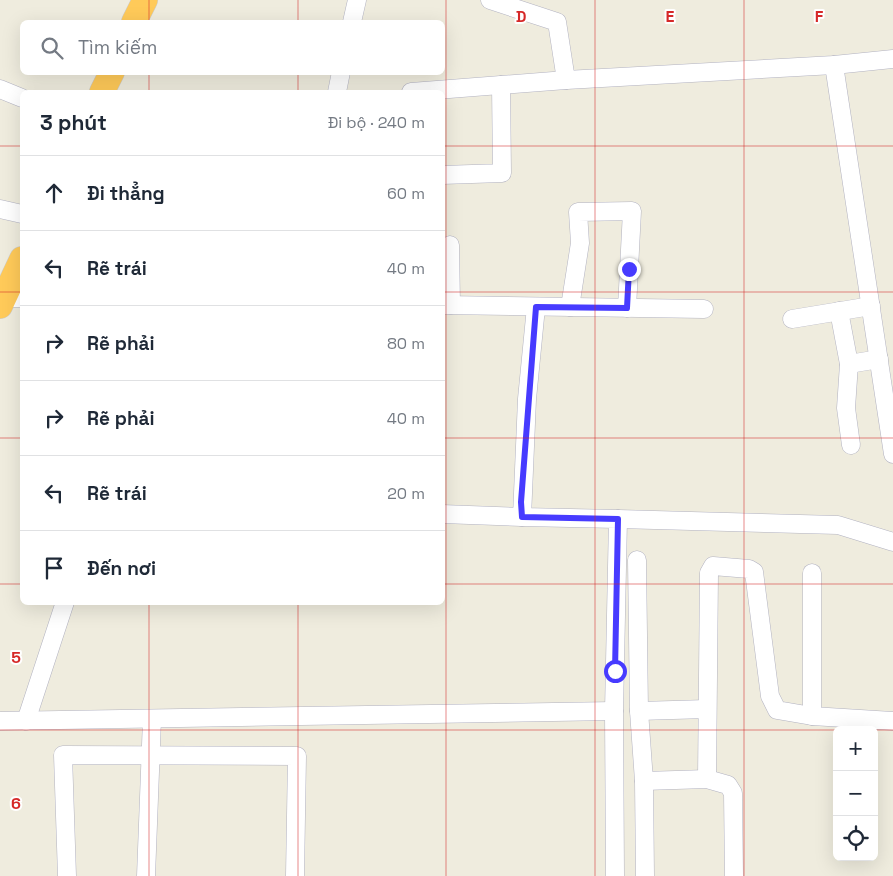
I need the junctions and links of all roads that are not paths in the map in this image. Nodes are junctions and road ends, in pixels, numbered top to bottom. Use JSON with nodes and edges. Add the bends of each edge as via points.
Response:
{"nodes":[{"id":1,"x":145,"y":0,"type":"edge"},
{"id":2,"x":357,"y":0,"type":"edge"},
{"id":3,"x":490,"y":0,"type":"edge"},
{"id":4,"x":135,"y":20,"type":"edge"},
{"id":5,"x":352,"y":20,"type":"edge"},
{"id":6,"x":893,"y":59,"type":"edge"},
{"id":7,"x":834,"y":65,"type":"junction"},
{"id":8,"x":110,"y":75,"type":"edge"},
{"id":9,"x":341,"y":75,"type":"edge"},
{"id":10,"x":566,"y":80,"type":"junction"},
{"id":11,"x":502,"y":85,"type":"junction"},
{"id":12,"x":0,"y":89,"type":"edge"},
{"id":13,"x":103,"y":90,"type":"edge"},
{"id":14,"x":338,"y":90,"type":"edge"},
{"id":15,"x":437,"y":90,"type":"edge"},
{"id":16,"x":20,"y":97,"type":"edge"},
{"id":17,"x":445,"y":175,"type":"edge"},
{"id":18,"x":0,"y":209,"type":"edge"},
{"id":19,"x":20,"y":214,"type":"edge"},
{"id":20,"x":450,"y":245,"type":"dead end"},
{"id":21,"x":20,"y":264,"type":"edge"},
{"id":22,"x":6,"y":300,"type":"edge"},
{"id":23,"x":446,"y":305,"type":"edge"},
{"id":24,"x":871,"y":306,"type":"junction"},
{"id":25,"x":536,"y":307,"type":"junction"},
{"id":26,"x":570,"y":307,"type":"junction"},
{"id":27,"x":627,"y":308,"type":"junction"},
{"id":28,"x":704,"y":309,"type":"dead end"},
{"id":29,"x":840,"y":311,"type":"junction"},
{"id":30,"x":792,"y":319,"type":"dead end"},
{"id":31,"x":879,"y":359,"type":"junction"},
{"id":32,"x":849,"y":364,"type":"junction"},
{"id":33,"x":852,"y":445,"type":"dead end"},
{"id":34,"x":893,"y":454,"type":"edge"},
{"id":35,"x":445,"y":514,"type":"edge"},
{"id":36,"x":522,"y":517,"type":"junction"},
{"id":37,"x":618,"y":519,"type":"junction"},
{"id":38,"x":893,"y":542,"type":"edge"},
{"id":39,"x":637,"y":560,"type":"dead end"},
{"id":40,"x":812,"y":572,"type":"dead end"},
{"id":41,"x":64,"y":605,"type":"edge"},
{"id":42,"x":707,"y":709,"type":"junction"},
{"id":43,"x":614,"y":711,"type":"junction"},
{"id":44,"x":639,"y":711,"type":"junction"},
{"id":45,"x":812,"y":716,"type":"junction"},
{"id":46,"x":152,"y":719,"type":"junction"},
{"id":47,"x":26,"y":720,"type":"junction"},
{"id":48,"x":0,"y":721,"type":"edge"},
{"id":49,"x":893,"y":721,"type":"edge"},
{"id":50,"x":149,"y":756,"type":"junction"},
{"id":51,"x":707,"y":780,"type":"junction"},
{"id":52,"x":644,"y":781,"type":"junction"},
{"id":53,"x":67,"y":876,"type":"edge"},
{"id":54,"x":146,"y":876,"type":"edge"},
{"id":55,"x":295,"y":876,"type":"edge"},
{"id":56,"x":614,"y":876,"type":"edge"},
{"id":57,"x":645,"y":876,"type":"edge"},
{"id":58,"x":734,"y":876,"type":"edge"}],
"edges":[{"from":1,"to":4,"type":"highway"},
{"from":2,"to":5,"type":"street"},
{"from":3,"to":10,"type":"street","via":[[557,22]]},
{"from":6,"to":7,"type":"street"},
{"from":7,"to":10,"type":"street"},
{"from":7,"to":24,"type":"street"},
{"from":8,"to":13,"type":"highway"},
{"from":9,"to":14,"type":"street"},
{"from":10,"to":11,"type":"street"},
{"from":11,"to":15,"type":"street"},
{"from":11,"to":17,"type":"street","via":[[502,173]]},
{"from":12,"to":16,"type":"street"},
{"from":18,"to":19,"type":"street"},
{"from":20,"to":23,"type":"street"},
{"from":21,"to":22,"type":"highway"},
{"from":23,"to":25,"type":"street"},
{"from":24,"to":29,"type":"street"},
{"from":24,"to":31,"type":"street"},
{"from":25,"to":26,"type":"street"},
{"from":25,"to":36,"type":"street","via":[[526,409]]},
{"from":26,"to":27,"type":"street"},
{"from":26,"to":27,"type":"street","via":[[580,243],[578,212],[632,212]]},
{"from":27,"to":28,"type":"street"},
{"from":29,"to":30,"type":"street"},
{"from":29,"to":32,"type":"street"},
{"from":31,"to":32,"type":"street"},
{"from":31,"to":34,"type":"street"},
{"from":32,"to":33,"type":"street","via":[[846,408]]},
{"from":35,"to":36,"type":"street"},
{"from":36,"to":37,"type":"street"},
{"from":37,"to":38,"type":"street","via":[[838,525]]},
{"from":37,"to":43,"type":"street"},
{"from":39,"to":44,"type":"street"},
{"from":40,"to":45,"type":"street"},
{"from":41,"to":47,"type":"street"},
{"from":42,"to":44,"type":"street"},
{"from":42,"to":45,"type":"street","via":[[709,573],[713,566],[754,572],[773,705],[777,710]]},
{"from":42,"to":51,"type":"street"},
{"from":43,"to":46,"type":"street"},
{"from":43,"to":56,"type":"street"},
{"from":44,"to":52,"type":"street"},
{"from":45,"to":49,"type":"street"},
{"from":46,"to":47,"type":"street"},
{"from":46,"to":50,"type":"street"},
{"from":47,"to":48,"type":"street"},
{"from":50,"to":53,"type":"street","via":[[64,754]]},
{"from":50,"to":54,"type":"street"},
{"from":50,"to":55,"type":"street","via":[[297,756]]},
{"from":51,"to":52,"type":"street"},
{"from":51,"to":58,"type":"street","via":[[728,785],[733,792]]},
{"from":52,"to":57,"type":"street"}]}
